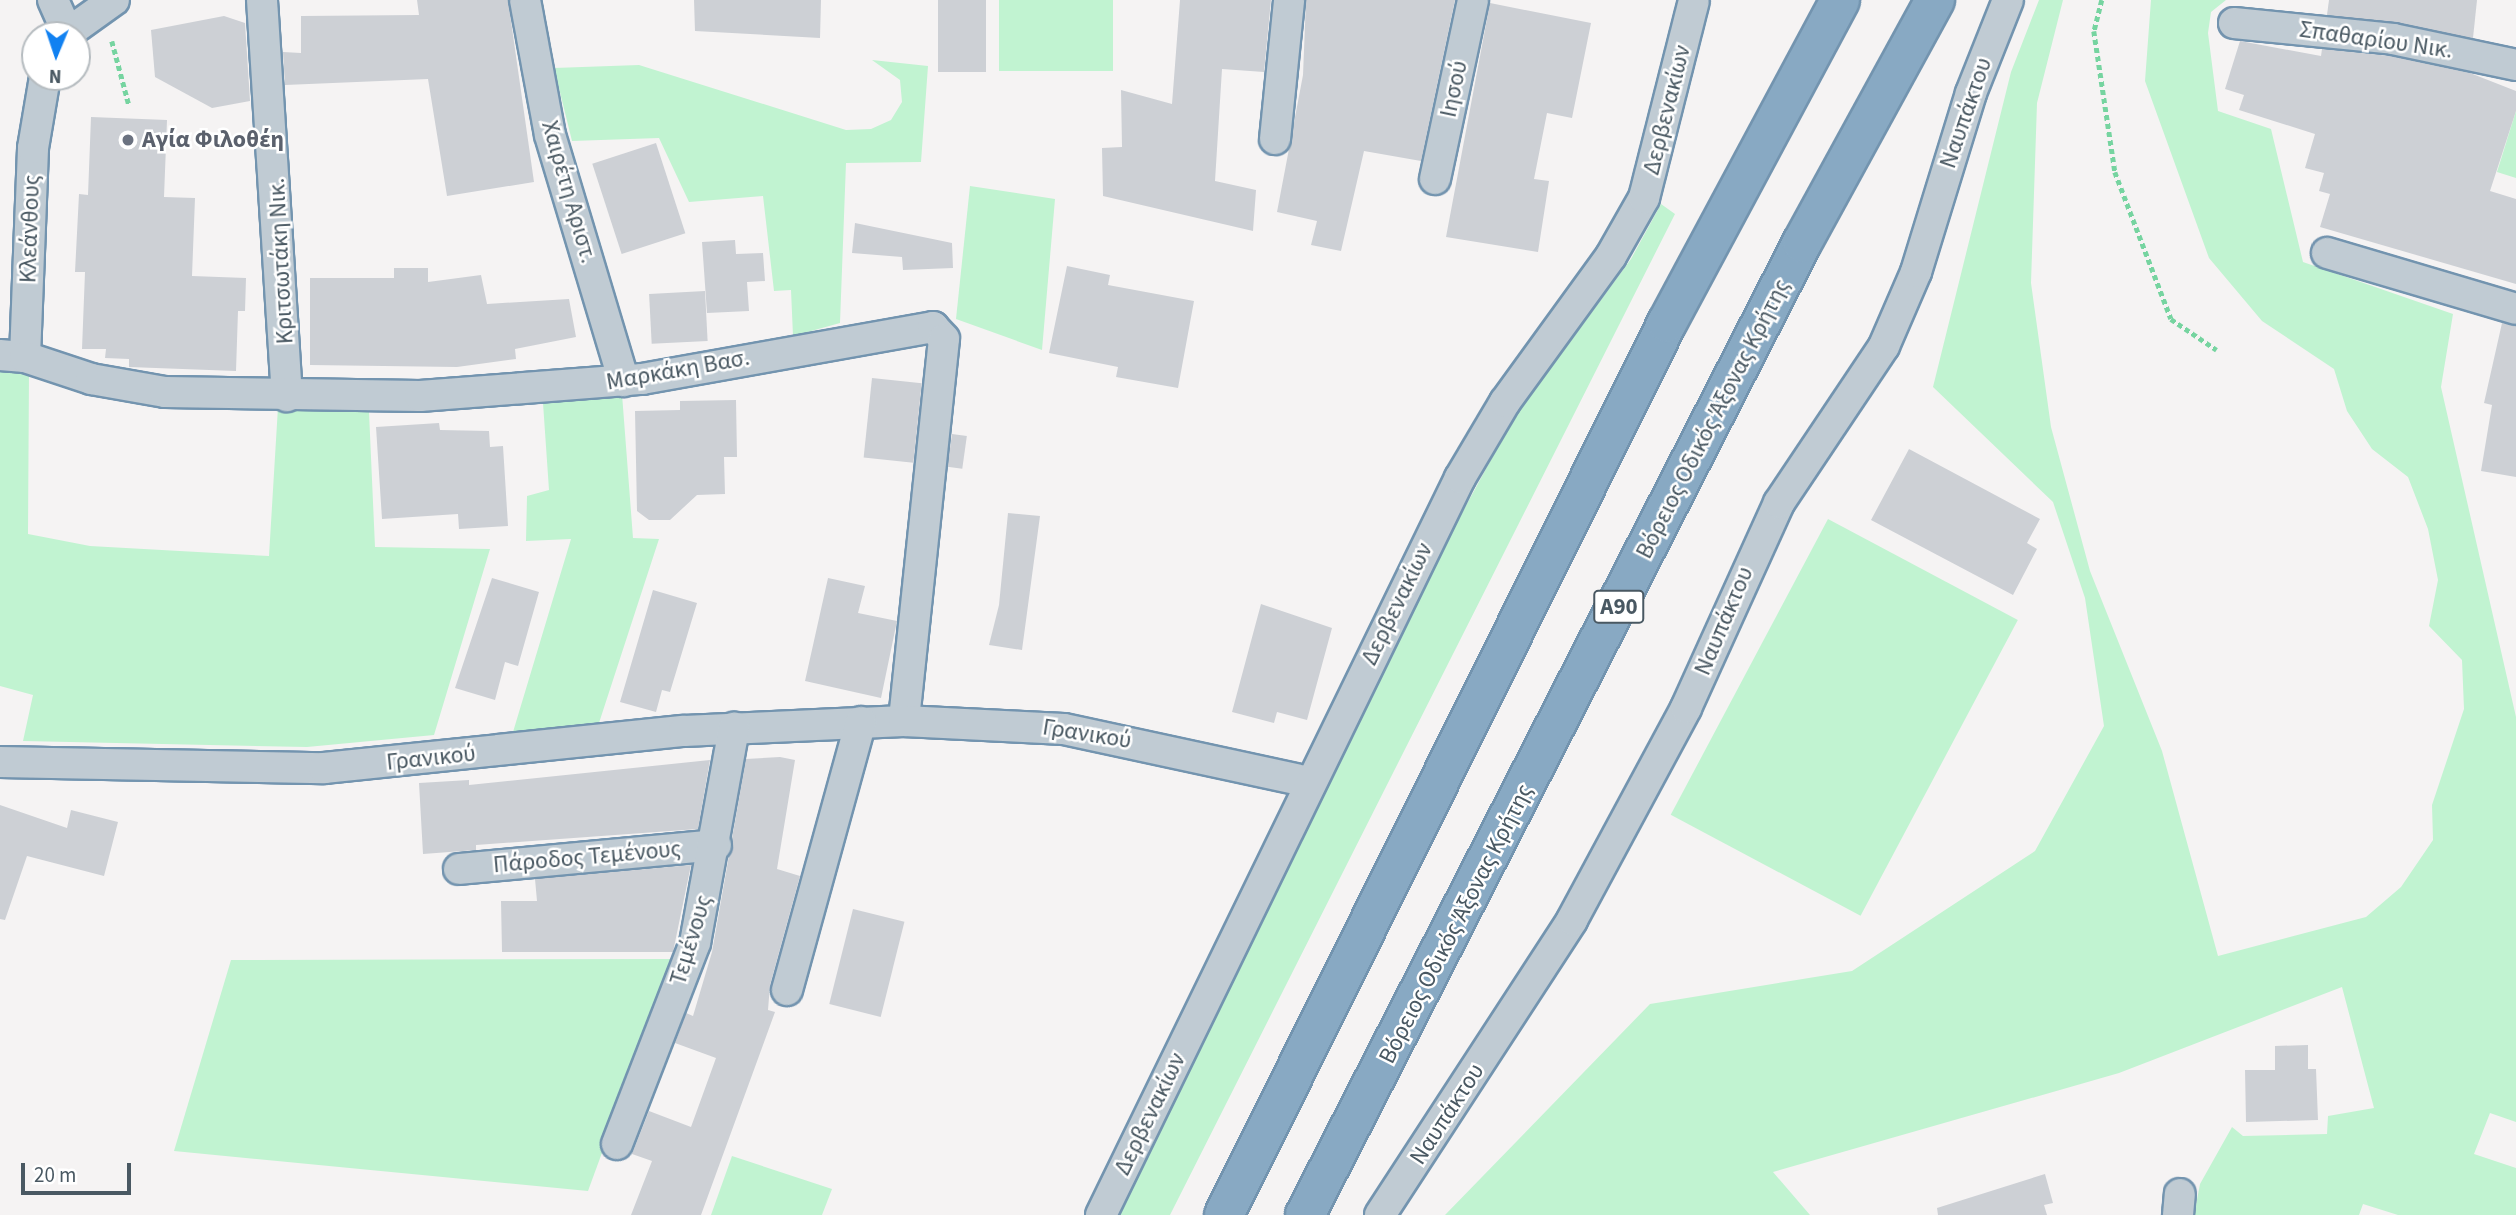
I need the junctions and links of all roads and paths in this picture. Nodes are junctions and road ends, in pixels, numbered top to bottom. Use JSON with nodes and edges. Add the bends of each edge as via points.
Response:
{"nodes":[{"id":1,"x":52,"y":0,"type":"edge"},
{"id":2,"x":261,"y":0,"type":"edge"},
{"id":3,"x":525,"y":0,"type":"edge"},
{"id":4,"x":1289,"y":0,"type":"edge"},
{"id":5,"x":1473,"y":0,"type":"edge"},
{"id":6,"x":1691,"y":0,"type":"edge"},
{"id":7,"x":1840,"y":0,"type":"edge"},
{"id":8,"x":1936,"y":0,"type":"edge"},
{"id":9,"x":2008,"y":0,"type":"edge"},
{"id":10,"x":2102,"y":0,"type":"edge"},
{"id":11,"x":106,"y":3,"type":"edge"},
{"id":12,"x":61,"y":21,"type":"edge"},
{"id":13,"x":82,"y":21,"type":"edge"},
{"id":14,"x":2234,"y":23,"type":"dead end"},
{"id":15,"x":2516,"y":65,"type":"edge"},
{"id":16,"x":43,"y":91,"type":"edge"},
{"id":17,"x":129,"y":105,"type":"dead end"},
{"id":18,"x":1275,"y":139,"type":"dead end"},
{"id":19,"x":1435,"y":179,"type":"dead end"},
{"id":20,"x":2328,"y":253,"type":"dead end"},
{"id":21,"x":2516,"y":309,"type":"edge"},
{"id":22,"x":2217,"y":350,"type":"dead end"},
{"id":23,"x":12,"y":356,"type":"edge"},
{"id":24,"x":624,"y":381,"type":"junction"},
{"id":25,"x":287,"y":396,"type":"junction"},
{"id":26,"x":904,"y":721,"type":"junction"},
{"id":27,"x":860,"y":722,"type":"junction"},
{"id":28,"x":734,"y":728,"type":"junction"},
{"id":29,"x":0,"y":762,"type":"edge"},
{"id":30,"x":1310,"y":782,"type":"junction"},
{"id":31,"x":716,"y":845,"type":"junction"},
{"id":32,"x":459,"y":869,"type":"dead end"},
{"id":33,"x":787,"y":990,"type":"dead end"},
{"id":34,"x":617,"y":1144,"type":"dead end"},
{"id":35,"x":1101,"y":1215,"type":"edge"},
{"id":36,"x":1224,"y":1215,"type":"edge"},
{"id":37,"x":1305,"y":1215,"type":"edge"},
{"id":38,"x":1380,"y":1215,"type":"edge"}],
"edges":[{"from":1,"to":12,"type":"street"},
{"from":2,"to":25,"type":"street","name":"Κριτσωτάκη Νικ."},
{"from":3,"to":24,"type":"street","name":"Χαιρέτη Αριστ.","via":[[550,135]]},
{"from":4,"to":18,"type":"street"},
{"from":5,"to":19,"type":"street","name":"Ιησού"},
{"from":6,"to":30,"type":"street","name":"Δερβενακίων","via":[[1644,198],[1611,256],[1505,402],[1466,467]]},
{"from":7,"to":36,"type":"highway","via":[[1661,335]]},
{"from":8,"to":37,"type":"highway","name":"Βόρειος Οδικός Άξονας Κρήτης","number":"Α90","via":[[1802,243]]},
{"from":9,"to":38,"type":"street","name":"Ναυπάκτου","via":[[1971,93],[1916,272],[1884,346],[1773,514],[1686,708],[1572,919]]},
{"from":10,"to":22,"type":"path","via":[[2094,31],[2101,99],[2124,198],[2171,319]]},
{"from":11,"to":13,"type":"street"},
{"from":11,"to":17,"type":"path"},
{"from":14,"to":15,"type":"street","name":"Σπαθαρίου Νικ.","via":[[2393,39]]},
{"from":16,"to":23,"type":"street","name":"Κλεάνθους","via":[[33,148]]},
{"from":20,"to":21,"type":"street"},
{"from":23,"to":25,"type":"street","name":"Μαρκάκη Βασ.","via":[[140,388]]},
{"from":24,"to":25,"type":"street","name":"Μαρκάκη Βασ.","via":[[472,394]]},
{"from":24,"to":26,"type":"street","name":"Μαρκάκη Βασ.","via":[[815,345],[933,327],[942,332],[931,486]]},
{"from":26,"to":27,"type":"street","name":"Γρανικού"},
{"from":26,"to":30,"type":"street","name":"Γρανικού","via":[[1064,729]]},
{"from":27,"to":28,"type":"street","name":"Γρανικού"},
{"from":27,"to":33,"type":"street"},
{"from":28,"to":29,"type":"street","name":"Γρανικού","via":[[324,768]]},
{"from":28,"to":31,"type":"street","name":"Τεμένους"},
{"from":30,"to":35,"type":"street","name":"Δερβενακίων"},
{"from":31,"to":32,"type":"street","name":"Πάροδος Τεμένους"},
{"from":31,"to":34,"type":"street","name":"Τεμένους","via":[[695,943]]}]}
